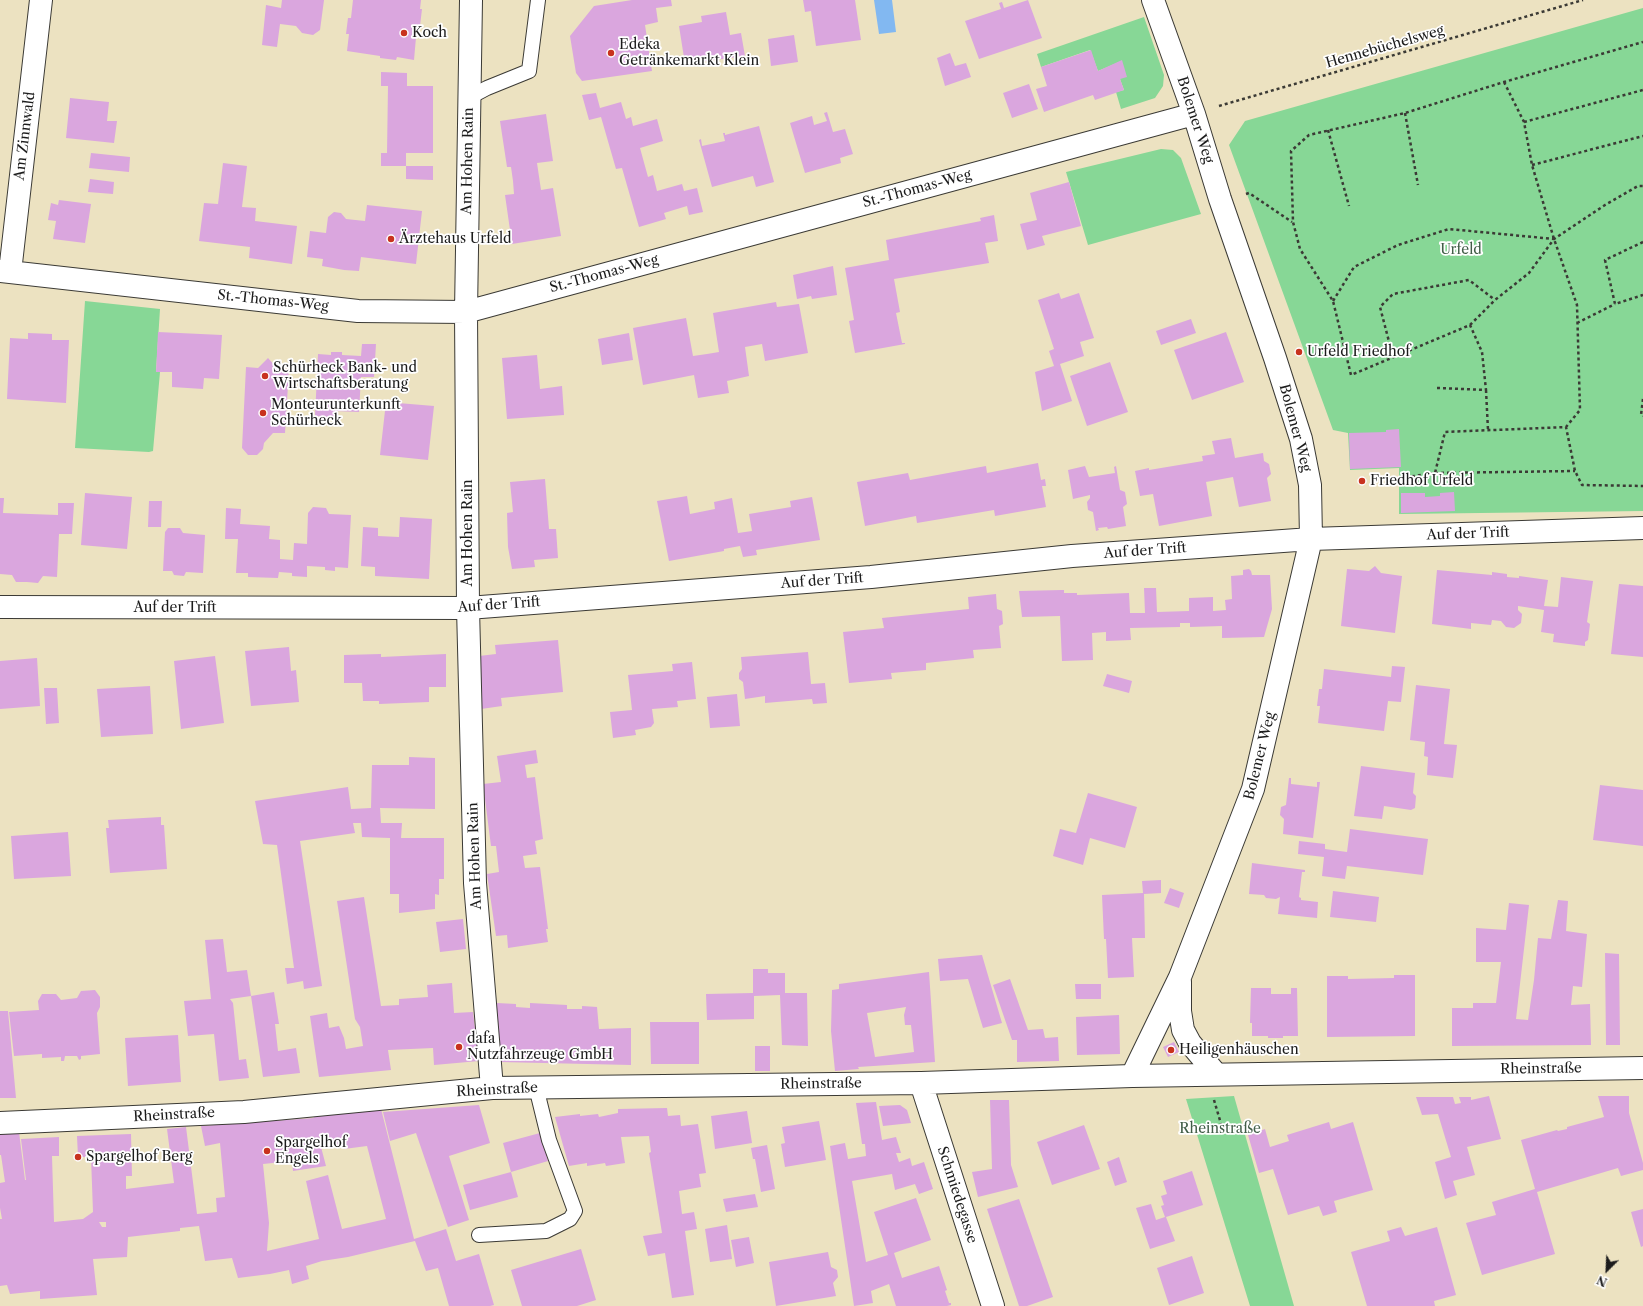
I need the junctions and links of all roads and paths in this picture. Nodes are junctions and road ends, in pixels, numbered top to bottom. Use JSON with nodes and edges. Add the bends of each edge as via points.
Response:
{"nodes":[{"id":1,"x":41,"y":0,"type":"edge"},
{"id":2,"x":470,"y":0,"type":"edge"},
{"id":3,"x":538,"y":0,"type":"edge"},
{"id":4,"x":1153,"y":0,"type":"edge"},
{"id":5,"x":1583,"y":0,"type":"edge"},
{"id":6,"x":1643,"y":42,"type":"edge"},
{"id":7,"x":1504,"y":82,"type":"junction"},
{"id":8,"x":1643,"y":90,"type":"edge"},
{"id":9,"x":470,"y":97,"type":"junction"},
{"id":10,"x":1405,"y":113,"type":"junction"},
{"id":11,"x":1194,"y":114,"type":"junction"},
{"id":12,"x":1524,"y":122,"type":"junction"},
{"id":13,"x":1328,"y":130,"type":"junction"},
{"id":14,"x":1643,"y":136,"type":"edge"},
{"id":15,"x":1532,"y":165,"type":"junction"},
{"id":16,"x":1418,"y":185,"type":"dead end"},
{"id":17,"x":1643,"y":186,"type":"edge"},
{"id":18,"x":1220,"y":199,"type":"junction"},
{"id":19,"x":1349,"y":206,"type":"dead end"},
{"id":20,"x":1293,"y":222,"type":"junction"},
{"id":21,"x":1554,"y":239,"type":"junction"},
{"id":22,"x":1643,"y":242,"type":"edge"},
{"id":23,"x":5,"y":271,"type":"edge"},
{"id":24,"x":1643,"y":295,"type":"edge"},
{"id":25,"x":1495,"y":300,"type":"junction"},
{"id":26,"x":1333,"y":301,"type":"junction"},
{"id":27,"x":1615,"y":304,"type":"junction"},
{"id":28,"x":466,"y":312,"type":"junction"},
{"id":29,"x":1577,"y":323,"type":"junction"},
{"id":30,"x":1470,"y":325,"type":"junction"},
{"id":31,"x":1393,"y":357,"type":"junction"},
{"id":32,"x":1437,"y":388,"type":"dead end"},
{"id":33,"x":1486,"y":390,"type":"junction"},
{"id":34,"x":1643,"y":399,"type":"edge"},
{"id":35,"x":1643,"y":416,"type":"edge"},
{"id":36,"x":1566,"y":427,"type":"junction"},
{"id":37,"x":1488,"y":430,"type":"junction"},
{"id":38,"x":1575,"y":471,"type":"junction"},
{"id":39,"x":1435,"y":473,"type":"junction"},
{"id":40,"x":1400,"y":478,"type":"dead end"},
{"id":41,"x":1643,"y":486,"type":"edge"},
{"id":42,"x":1643,"y":528,"type":"edge"},
{"id":43,"x":1311,"y":539,"type":"junction"},
{"id":44,"x":0,"y":607,"type":"edge"},
{"id":45,"x":468,"y":608,"type":"junction"},
{"id":46,"x":1180,"y":977,"type":"junction"},
{"id":47,"x":1643,"y":1068,"type":"edge"},
{"id":48,"x":1212,"y":1074,"type":"junction"},
{"id":49,"x":1132,"y":1076,"type":"junction"},
{"id":50,"x":921,"y":1083,"type":"junction"},
{"id":51,"x":536,"y":1087,"type":"junction"},
{"id":52,"x":492,"y":1088,"type":"junction"},
{"id":53,"x":0,"y":1123,"type":"edge"},
{"id":54,"x":1224,"y":1134,"type":"dead end"},
{"id":55,"x":479,"y":1235,"type":"dead end"},
{"id":56,"x":993,"y":1306,"type":"edge"}],
"edges":[{"from":1,"to":23,"type":"street","name":"Am Zinnwald"},
{"from":2,"to":9,"type":"street","name":"Am Hohen Rain"},
{"from":3,"to":9,"type":"lane","via":[[529,71]]},
{"from":4,"to":11,"type":"street","name":"Bolemer Weg"},
{"from":5,"to":11,"type":"path","name":"Hennebüchelsweg"},
{"from":6,"to":7,"type":"path"},
{"from":7,"to":10,"type":"path"},
{"from":7,"to":12,"type":"path"},
{"from":8,"to":12,"type":"path"},
{"from":9,"to":28,"type":"street","name":"Am Hohen Rain"},
{"from":10,"to":13,"type":"path"},
{"from":10,"to":16,"type":"path"},
{"from":11,"to":18,"type":"street","name":"Bolemer Weg"},
{"from":11,"to":28,"type":"street","name":"St.-Thomas-Weg"},
{"from":12,"to":15,"type":"path"},
{"from":13,"to":19,"type":"path"},
{"from":13,"to":20,"type":"path","via":[[1309,135],[1291,151]]},
{"from":14,"to":15,"type":"path"},
{"from":15,"to":21,"type":"path"},
{"from":17,"to":21,"type":"path","via":[[1638,186]]},
{"from":18,"to":20,"type":"path","via":[[1249,193]]},
{"from":18,"to":43,"type":"street","name":"Bolemer Weg","via":[[1276,358],[1301,439],[1310,484]]},
{"from":20,"to":26,"type":"path","via":[[1300,249]]},
{"from":21,"to":25,"type":"path","via":[[1529,273]]},
{"from":21,"to":26,"type":"path","via":[[1449,229],[1398,245],[1354,267]]},
{"from":21,"to":29,"type":"path","via":[[1577,305]]},
{"from":22,"to":27,"type":"path","via":[[1605,260]]},
{"from":23,"to":28,"type":"street","name":"St.-Thomas-Weg","via":[[358,311]]},
{"from":24,"to":27,"type":"path"},
{"from":25,"to":30,"type":"path"},
{"from":25,"to":31,"type":"path","via":[[1469,280],[1393,294],[1380,306]]},
{"from":26,"to":31,"type":"path","via":[[1351,375]]},
{"from":27,"to":29,"type":"path"},
{"from":28,"to":45,"type":"street","name":"Am Hohen Rain"},
{"from":29,"to":36,"type":"path","via":[[1580,410]]},
{"from":30,"to":31,"type":"path"},
{"from":30,"to":33,"type":"path","via":[[1482,352]]},
{"from":32,"to":33,"type":"path"},
{"from":33,"to":37,"type":"path"},
{"from":34,"to":35,"type":"path"},
{"from":36,"to":37,"type":"path"},
{"from":36,"to":38,"type":"path"},
{"from":37,"to":39,"type":"path","via":[[1445,432]]},
{"from":38,"to":39,"type":"path"},
{"from":38,"to":41,"type":"path","via":[[1582,484]]},
{"from":39,"to":40,"type":"path"},
{"from":42,"to":43,"type":"street","name":"Auf der Trift"},
{"from":43,"to":45,"type":"street","name":"Auf der Trift","via":[[1072,556],[871,577]]},
{"from":43,"to":46,"type":"street","name":"Bolemer Weg","via":[[1253,789]]},
{"from":44,"to":45,"type":"street","name":"Auf der Trift"},
{"from":45,"to":52,"type":"street","name":"Am Hohen Rain","via":[[475,884]]},
{"from":46,"to":48,"type":"street","name":"Bolemer Weg","via":[[1183,1030]]},
{"from":46,"to":49,"type":"street","name":"Bolemer Weg"},
{"from":47,"to":48,"type":"street","name":"Rheinstraße"},
{"from":48,"to":49,"type":"street","name":"Rheinstraße"},
{"from":48,"to":54,"type":"path","via":[[1214,1101]]},
{"from":49,"to":50,"type":"street","name":"Rheinstraße"},
{"from":50,"to":51,"type":"street","name":"Rheinstraße"},
{"from":50,"to":56,"type":"street","name":"Schmiedegasse"},
{"from":51,"to":52,"type":"street","name":"Rheinstraße"},
{"from":51,"to":55,"type":"lane","via":[[549,1140],[575,1211],[570,1219],[546,1231]]},
{"from":52,"to":53,"type":"street","name":"Rheinstraße","via":[[244,1112]]}]}
